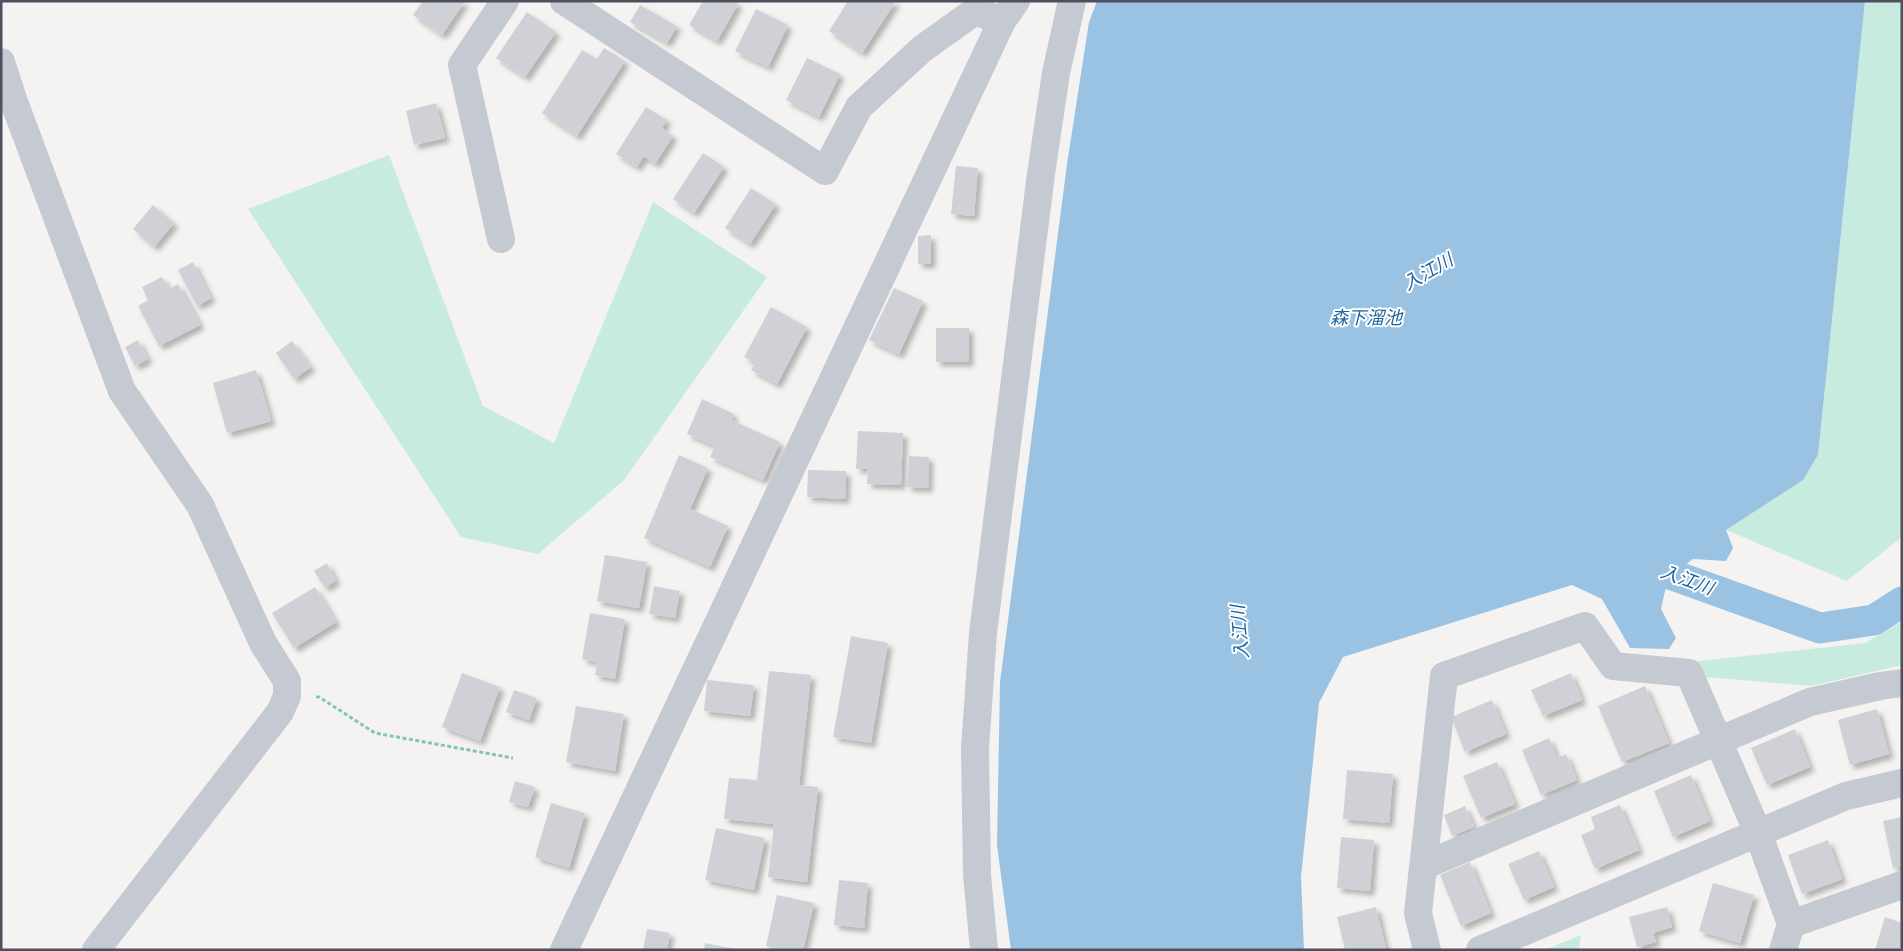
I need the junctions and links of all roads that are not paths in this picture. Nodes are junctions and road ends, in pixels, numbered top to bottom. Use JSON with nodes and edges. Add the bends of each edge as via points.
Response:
{"nodes":[{"id":1,"x":505,"y":1,"type":"edge"},
{"id":2,"x":564,"y":1,"type":"edge"},
{"id":3,"x":1072,"y":1,"type":"edge"},
{"id":4,"x":1009,"y":11,"type":"edge"},
{"id":5,"x":1,"y":62,"type":"edge"},
{"id":6,"x":8,"y":106,"type":"edge"},
{"id":7,"x":501,"y":239,"type":"dead end"},
{"id":8,"x":1902,"y":683,"type":"edge"},
{"id":9,"x":1718,"y":741,"type":"junction"},
{"id":10,"x":1902,"y":783,"type":"edge"},
{"id":11,"x":1758,"y":833,"type":"junction"},
{"id":12,"x":1423,"y":866,"type":"junction"},
{"id":13,"x":1902,"y":885,"type":"edge"},
{"id":14,"x":1787,"y":937,"type":"edge"},
{"id":15,"x":96,"y":950,"type":"edge"},
{"id":16,"x":564,"y":950,"type":"edge"},
{"id":17,"x":984,"y":950,"type":"edge"},
{"id":18,"x":1427,"y":950,"type":"edge"},
{"id":19,"x":1480,"y":950,"type":"edge"}],
"edges":[{"from":1,"to":7,"type":"street","via":[[462,65]]},
{"from":2,"to":4,"type":"street","via":[[825,171],[858,107],[922,50],[974,11]]},
{"from":3,"to":17,"type":"street","via":[[1056,73],[1042,165],[983,633],[975,748],[977,875]]},
{"from":4,"to":16,"type":"street"},
{"from":5,"to":6,"type":"street"},
{"from":6,"to":15,"type":"street","via":[[122,390],[200,505],[263,643],[287,681],[287,696],[280,712]]},
{"from":8,"to":9,"type":"street","via":[[1810,702]]},
{"from":9,"to":11,"type":"street"},
{"from":9,"to":12,"type":"street"},
{"from":9,"to":12,"type":"street","via":[[1689,673],[1613,666],[1585,626],[1444,676]]},
{"from":10,"to":11,"type":"street","via":[[1846,796]]},
{"from":11,"to":14,"type":"street"},
{"from":11,"to":19,"type":"street"},
{"from":12,"to":18,"type":"street","via":[[1418,913]]},
{"from":13,"to":14,"type":"street"}]}
